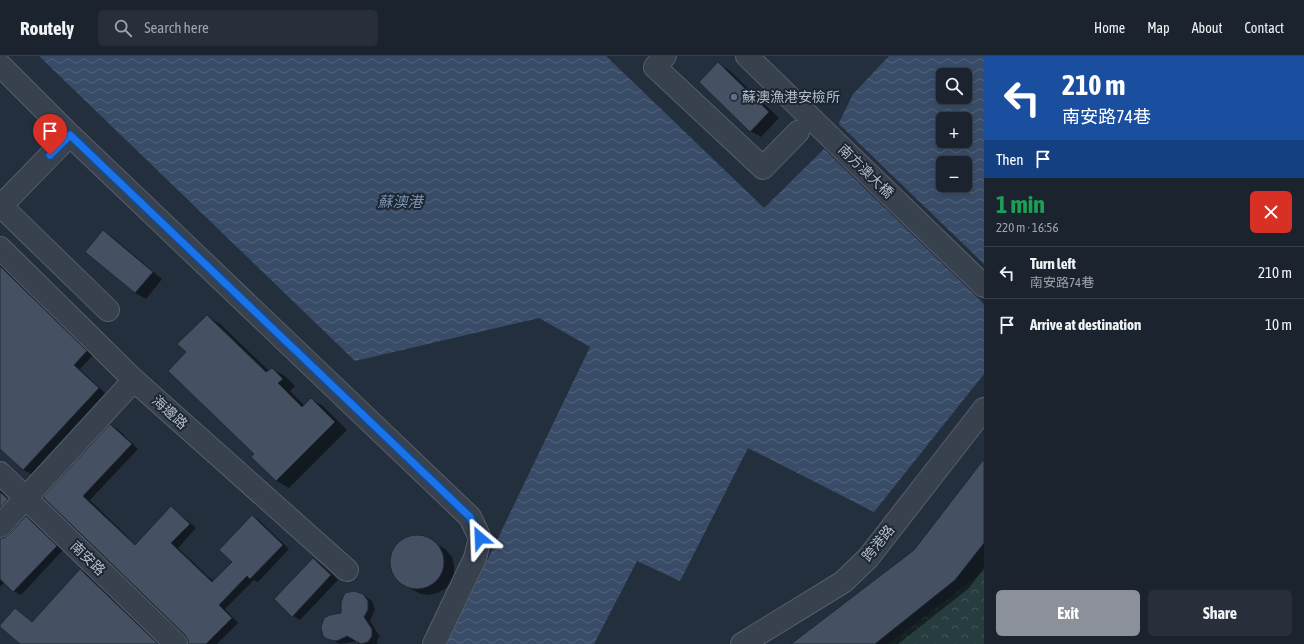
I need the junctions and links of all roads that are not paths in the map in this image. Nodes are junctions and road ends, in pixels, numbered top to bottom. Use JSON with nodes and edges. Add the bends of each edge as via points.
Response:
{"nodes":[{"id":1,"x":665,"y":56,"type":"edge"},
{"id":2,"x":747,"y":56,"type":"edge"},
{"id":3,"x":0,"y":65,"type":"edge"},
{"id":4,"x":798,"y":132,"type":"dead end"},
{"id":5,"x":70,"y":135,"type":"junction"},
{"id":6,"x":0,"y":206,"type":"edge"},
{"id":7,"x":0,"y":248,"type":"edge"},
{"id":8,"x":984,"y":286,"type":"edge"},
{"id":9,"x":108,"y":310,"type":"dead end"},
{"id":10,"x":134,"y":380,"type":"junction"},
{"id":11,"x":984,"y":409,"type":"edge"},
{"id":12,"x":0,"y":473,"type":"edge"},
{"id":13,"x":27,"y":498,"type":"junction"},
{"id":14,"x":0,"y":526,"type":"edge"},
{"id":15,"x":347,"y":570,"type":"dead end"},
{"id":16,"x":176,"y":644,"type":"edge"},
{"id":17,"x":434,"y":644,"type":"edge"},
{"id":18,"x":742,"y":644,"type":"edge"}],
"edges":[{"from":1,"to":4,"type":"street","via":[[655,68],[763,168]]},
{"from":2,"to":8,"type":"street","name":"南方澳大橋"},
{"from":3,"to":5,"type":"street"},
{"from":5,"to":6,"type":"street"},
{"from":5,"to":17,"type":"street","via":[[470,517],[480,538],[475,558]]},
{"from":6,"to":9,"type":"street"},
{"from":7,"to":10,"type":"street","name":"海邊路"},
{"from":10,"to":13,"type":"street"},
{"from":10,"to":15,"type":"street","name":"海邊路"},
{"from":11,"to":18,"type":"street","name":"跨港路","via":[[868,558],[843,582]]},
{"from":12,"to":13,"type":"street","name":"南安路"},
{"from":13,"to":14,"type":"street"},
{"from":13,"to":16,"type":"street","name":"南安路"}]}
